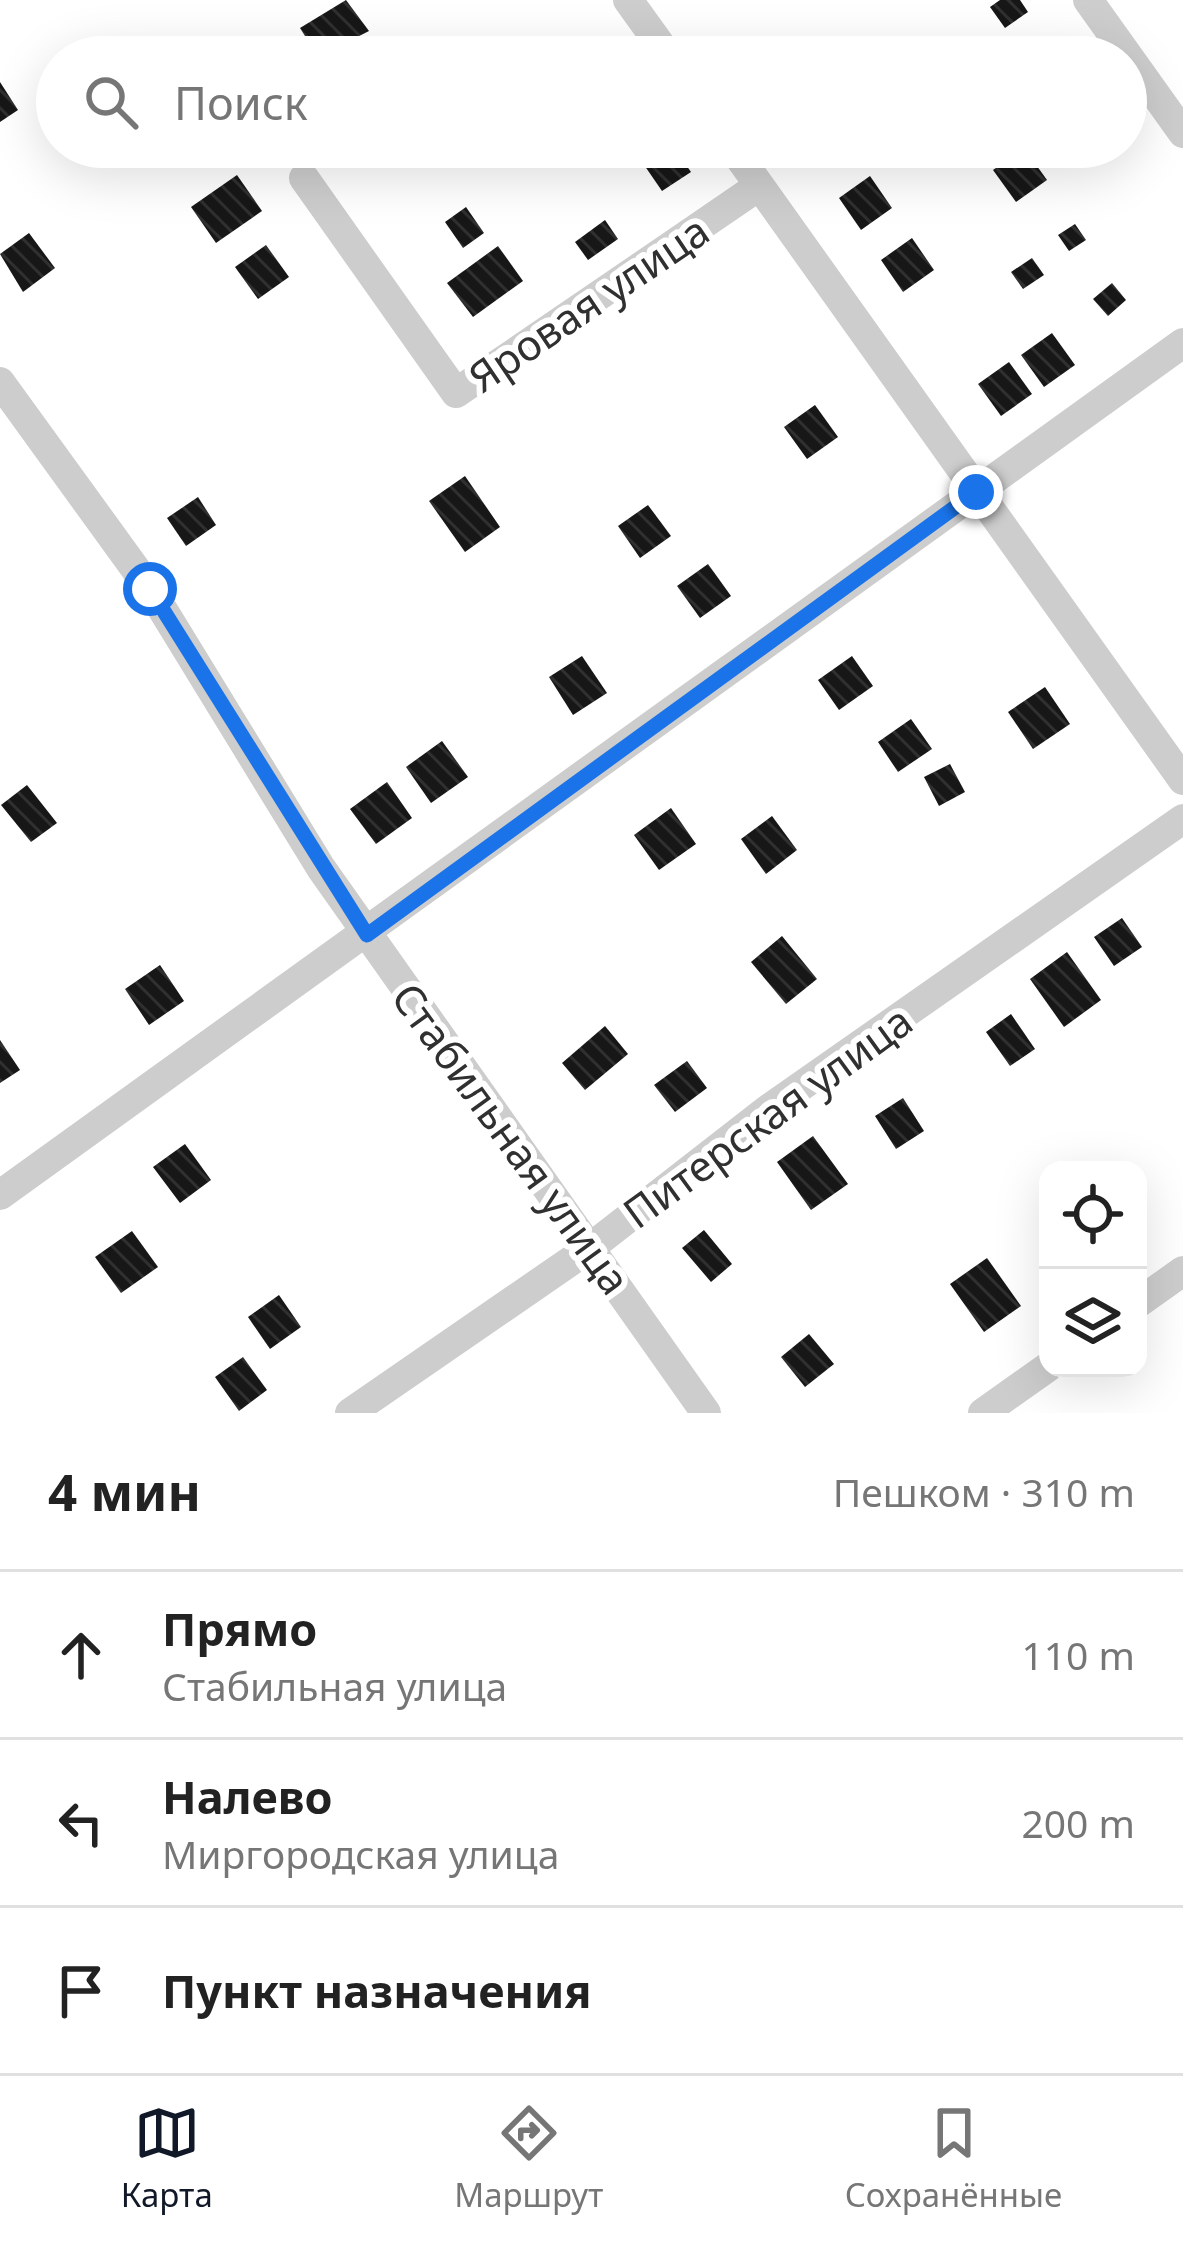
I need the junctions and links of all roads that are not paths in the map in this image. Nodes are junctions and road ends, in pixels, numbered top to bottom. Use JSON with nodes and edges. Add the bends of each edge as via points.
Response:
{"nodes":[{"id":1,"x":628,"y":0,"type":"edge"},
{"id":2,"x":1088,"y":0,"type":"edge"},
{"id":3,"x":654,"y":36,"type":"edge"},
{"id":4,"x":1114,"y":36,"type":"edge"},
{"id":5,"x":1147,"y":83,"type":"edge"},
{"id":6,"x":1183,"y":133,"type":"edge"},
{"id":7,"x":747,"y":168,"type":"edge"},
{"id":8,"x":304,"y":178,"type":"dead end"},
{"id":9,"x":759,"y":186,"type":"junction"},
{"id":10,"x":1183,"y":343,"type":"edge"},
{"id":11,"x":0,"y":382,"type":"edge"},
{"id":12,"x":976,"y":492,"type":"junction"},
{"id":13,"x":1183,"y":780,"type":"edge"},
{"id":14,"x":1183,"y":819,"type":"edge"},
{"id":15,"x":367,"y":935,"type":"junction"},
{"id":16,"x":0,"y":1195,"type":"edge"},
{"id":17,"x":591,"y":1247,"type":"junction"},
{"id":18,"x":1183,"y":1271,"type":"edge"},
{"id":19,"x":1147,"y":1297,"type":"edge"},
{"id":20,"x":1039,"y":1373,"type":"edge"},
{"id":21,"x":350,"y":1413,"type":"edge"},
{"id":22,"x":706,"y":1413,"type":"edge"},
{"id":23,"x":983,"y":1413,"type":"edge"}],
"edges":[{"from":1,"to":3,"type":"street"},
{"from":2,"to":4,"type":"street"},
{"from":5,"to":6,"type":"street"},
{"from":7,"to":9,"type":"street"},
{"from":8,"to":9,"type":"street","name":"Яровая улица","via":[[456,393]]},
{"from":9,"to":12,"type":"street"},
{"from":10,"to":12,"type":"street"},
{"from":11,"to":15,"type":"street","name":"Стабильная улица","via":[[150,589]]},
{"from":12,"to":13,"type":"street"},
{"from":12,"to":15,"type":"street"},
{"from":14,"to":17,"type":"street","name":"Питерская улица","via":[[767,1110]]},
{"from":15,"to":16,"type":"street"},
{"from":15,"to":17,"type":"street","name":"Стабильная улица"},
{"from":17,"to":21,"type":"street","name":"Питерская улица"},
{"from":17,"to":22,"type":"street","name":"Стабильная улица"},
{"from":18,"to":19,"type":"street"},
{"from":20,"to":23,"type":"street"}]}
